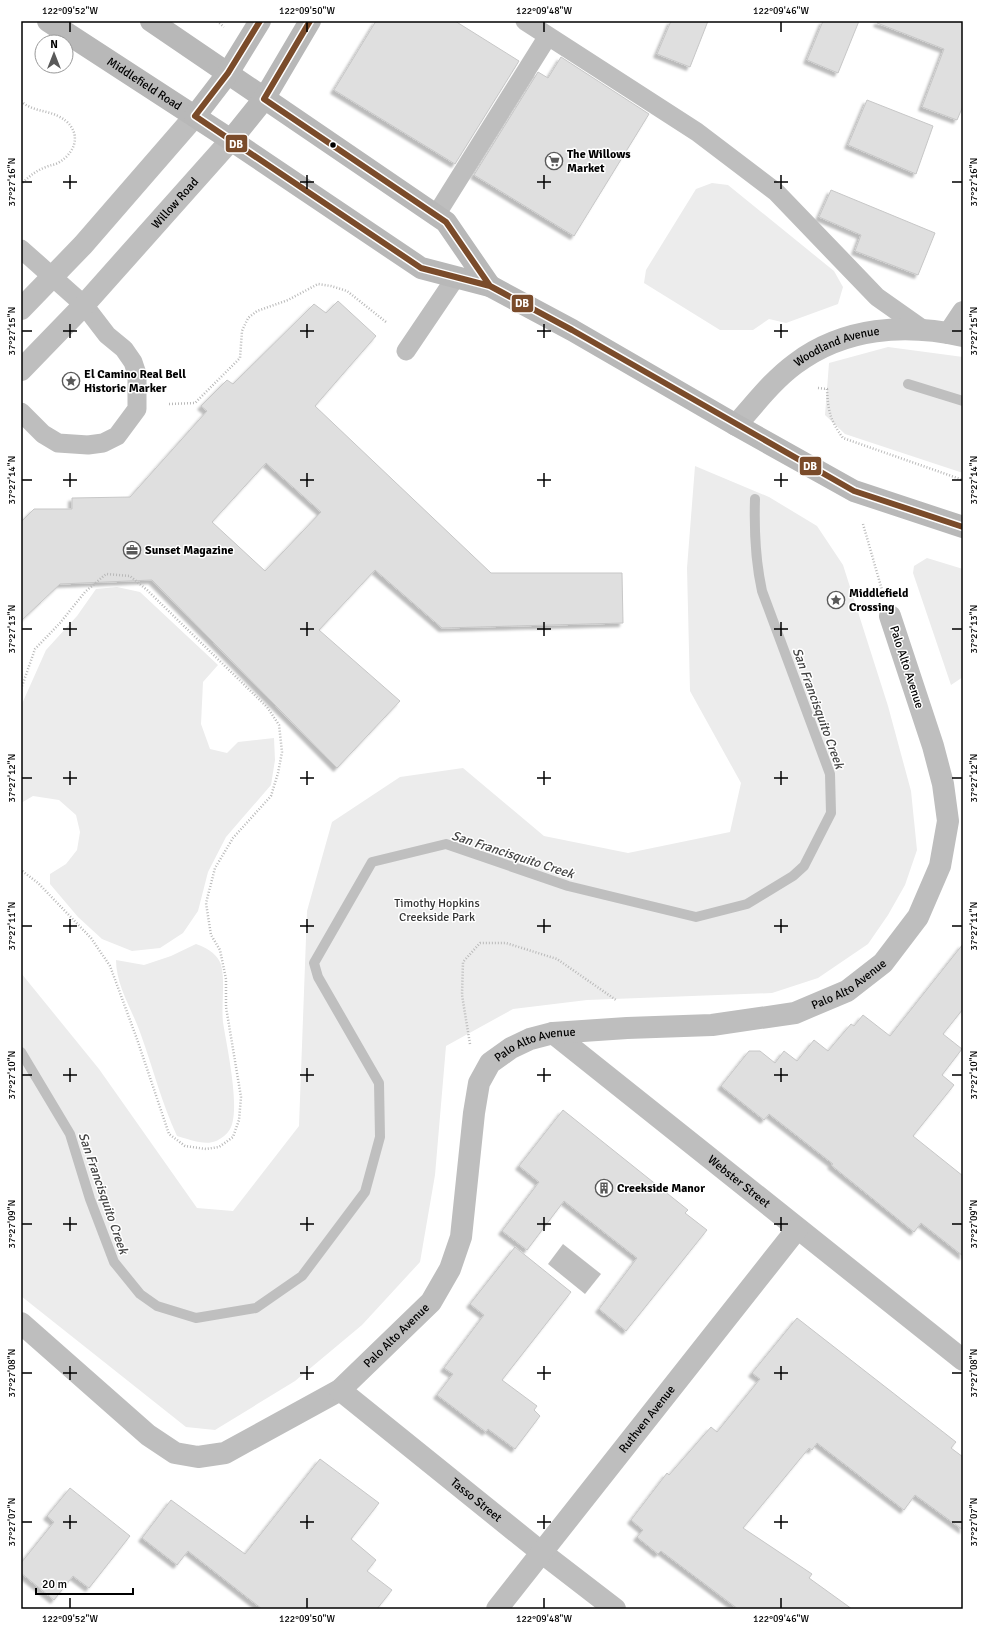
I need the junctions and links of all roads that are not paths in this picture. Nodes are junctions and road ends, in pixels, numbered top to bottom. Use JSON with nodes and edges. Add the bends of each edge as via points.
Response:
{"nodes":[{"id":1,"x":48,"y":21,"type":"edge"},
{"id":2,"x":151,"y":21,"type":"edge"},
{"id":3,"x":260,"y":21,"type":"edge"},
{"id":4,"x":310,"y":21,"type":"edge"},
{"id":5,"x":525,"y":21,"type":"edge"},
{"id":6,"x":548,"y":36,"type":"junction"},
{"id":7,"x":228,"y":73,"type":"junction"},
{"id":8,"x":264,"y":98,"type":"junction"},
{"id":9,"x":194,"y":116,"type":"junction"},
{"id":10,"x":231,"y":140,"type":"junction"},
{"id":11,"x":436,"y":215,"type":"junction"},
{"id":12,"x":21,"y":249,"type":"edge"},
{"id":13,"x":52,"y":277,"type":"junction"},
{"id":14,"x":456,"y":278,"type":"junction"},
{"id":15,"x":490,"y":286,"type":"junction"},
{"id":16,"x":84,"y":305,"type":"junction"},
{"id":17,"x":21,"y":310,"type":"edge"},
{"id":18,"x":963,"y":312,"type":"edge"},
{"id":19,"x":921,"y":328,"type":"junction"},
{"id":20,"x":956,"y":334,"type":"edge"},
{"id":21,"x":406,"y":351,"type":"dead end"},
{"id":22,"x":21,"y":370,"type":"edge"},
{"id":23,"x":21,"y":412,"type":"edge"},
{"id":24,"x":736,"y":425,"type":"junction"},
{"id":25,"x":963,"y":527,"type":"edge"},
{"id":26,"x":890,"y":616,"type":"road end"},
{"id":27,"x":553,"y":1033,"type":"junction"},
{"id":28,"x":797,"y":1230,"type":"junction"},
{"id":29,"x":21,"y":1323,"type":"edge"},
{"id":30,"x":963,"y":1360,"type":"edge"},
{"id":31,"x":340,"y":1390,"type":"junction"},
{"id":32,"x":541,"y":1552,"type":"junction"},
{"id":33,"x":497,"y":1609,"type":"edge"},
{"id":34,"x":615,"y":1609,"type":"edge"}],
"edges":[{"from":1,"to":9,"type":"main road","name":"Middlefield Road"},
{"from":2,"to":7,"type":"main road","name":"Middlefield Road"},
{"from":3,"to":7,"type":"main road"},
{"from":4,"to":8,"type":"main road","name":"Willow Road"},
{"from":5,"to":6,"type":"lane"},
{"from":6,"to":11,"type":"lane"},
{"from":6,"to":19,"type":"lane","via":[[697,132],[776,192],[877,297]]},
{"from":7,"to":8,"type":"main road","name":"Middlefield Road"},
{"from":7,"to":9,"type":"main road"},
{"from":8,"to":10,"type":"main road","name":"Willow Road"},
{"from":8,"to":11,"type":"main road","name":"Middlefield Road"},
{"from":9,"to":10,"type":"main road","name":"Middlefield Road"},
{"from":9,"to":13,"type":"street","via":[[84,245]]},
{"from":10,"to":14,"type":"main road","name":"Middlefield Road","via":[[421,268]]},
{"from":10,"to":16,"type":"street","name":"Willow Road"},
{"from":11,"to":15,"type":"main road","name":"Middlefield Road","via":[[446,222]]},
{"from":12,"to":13,"type":"lane"},
{"from":13,"to":16,"type":"lane"},
{"from":13,"to":17,"type":"street"},
{"from":14,"to":15,"type":"main road","name":"Middlefield Road"},
{"from":14,"to":21,"type":"lane"},
{"from":15,"to":24,"type":"main road","name":"Middlefield Road","via":[[572,330]]},
{"from":16,"to":22,"type":"street","name":"Willow Road"},
{"from":16,"to":23,"type":"lane","via":[[107,335],[124,349],[133,362],[137,374],[137,409],[117,436],[103,443],[88,445],[58,443],[43,434]]},
{"from":18,"to":20,"type":"street"},
{"from":19,"to":20,"type":"street","name":"Woodland Avenue"},
{"from":19,"to":24,"type":"street","name":"Woodland Avenue","via":[[895,328],[860,333],[811,352],[769,387]]},
{"from":24,"to":25,"type":"main road","name":"Middlefield Road","via":[[854,491]]},
{"from":26,"to":27,"type":"street","name":"Palo Alto Avenue","via":[[943,784],[948,821],[940,866],[918,917],[883,963],[847,990],[795,1012],[712,1025]]},
{"from":27,"to":28,"type":"street","name":"Webster Street"},
{"from":27,"to":31,"type":"street","name":"Palo Alto Avenue","via":[[530,1039],[511,1048],[490,1063],[479,1083],[469,1150],[461,1237],[450,1269],[431,1302]]},
{"from":28,"to":30,"type":"street","name":"Webster Street"},
{"from":28,"to":32,"type":"street","name":"Ruthven Avenue"},
{"from":29,"to":31,"type":"street","name":"Palo Alto Avenue","via":[[148,1435],[175,1453],[198,1457],[225,1453]]},
{"from":31,"to":32,"type":"street","name":"Tasso Street"},
{"from":32,"to":33,"type":"street","name":"Ruthven Avenue"},
{"from":32,"to":34,"type":"street","name":"Tasso Street"}]}
